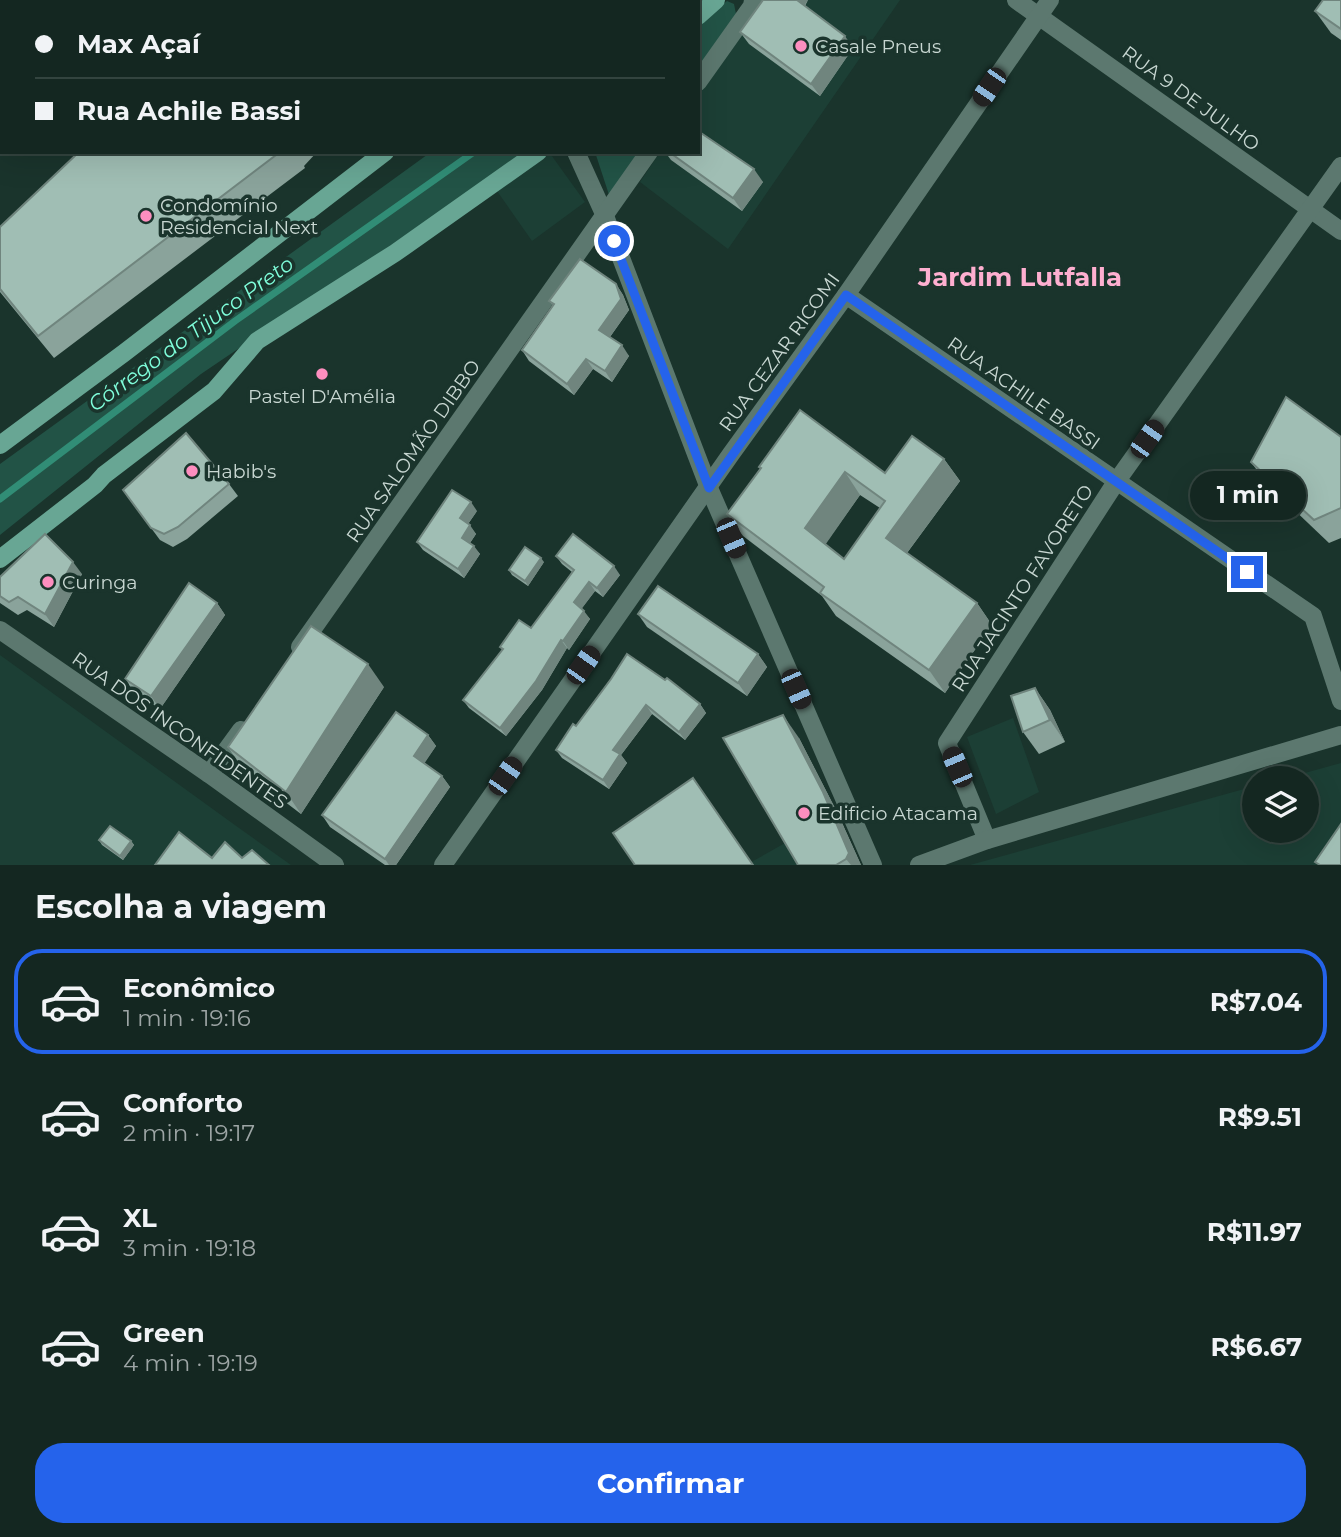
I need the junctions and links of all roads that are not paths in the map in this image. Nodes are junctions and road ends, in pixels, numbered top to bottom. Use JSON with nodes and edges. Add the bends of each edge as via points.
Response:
{"nodes":[{"id":1,"x":716,"y":0,"type":"edge"},
{"id":2,"x":753,"y":0,"type":"edge"},
{"id":3,"x":1016,"y":0,"type":"edge"},
{"id":4,"x":1050,"y":0,"type":"edge"},
{"id":5,"x":700,"y":14,"type":"edge"},
{"id":6,"x":1039,"y":16,"type":"junction"},
{"id":7,"x":700,"y":79,"type":"edge"},
{"id":8,"x":382,"y":154,"type":"edge"},
{"id":9,"x":535,"y":154,"type":"edge"},
{"id":10,"x":577,"y":154,"type":"edge"},
{"id":11,"x":648,"y":154,"type":"edge"},
{"id":12,"x":1341,"y":166,"type":"edge"},
{"id":13,"x":1310,"y":210,"type":"junction"},
{"id":14,"x":605,"y":216,"type":"junction"},
{"id":15,"x":1341,"y":231,"type":"edge"},
{"id":16,"x":846,"y":295,"type":"junction"},
{"id":17,"x":0,"y":445,"type":"edge"},
{"id":18,"x":1116,"y":482,"type":"junction"},
{"id":19,"x":709,"y":488,"type":"junction"},
{"id":20,"x":0,"y":559,"type":"edge"},
{"id":21,"x":0,"y":630,"type":"edge"},
{"id":22,"x":290,"y":660,"type":"edge"},
{"id":23,"x":1341,"y":701,"type":"edge"},
{"id":24,"x":250,"y":717,"type":"edge"},
{"id":25,"x":1341,"y":735,"type":"edge"},
{"id":26,"x":209,"y":774,"type":"junction"},
{"id":27,"x":987,"y":841,"type":"junction"},
{"id":28,"x":335,"y":865,"type":"edge"},
{"id":29,"x":443,"y":865,"type":"edge"},
{"id":30,"x":873,"y":865,"type":"edge"},
{"id":31,"x":919,"y":865,"type":"edge"}],
"edges":[{"from":1,"to":5,"type":"main road"},
{"from":2,"to":7,"type":"street"},
{"from":3,"to":6,"type":"street","name":"RUA 9 DE JULHO"},
{"from":4,"to":6,"type":"street","name":"RUA CEZAR RICOMI"},
{"from":6,"to":13,"type":"street","name":"RUA 9 DE JULHO"},
{"from":6,"to":16,"type":"street","name":"RUA CEZAR RICOMI"},
{"from":8,"to":17,"type":"main road"},
{"from":9,"to":20,"type":"main road","via":[[395,253],[257,341],[214,391]]},
{"from":10,"to":14,"type":"street"},
{"from":11,"to":14,"type":"street","name":"RUA SALOMÃO DIBBO"},
{"from":12,"to":13,"type":"street","name":"RUA JACINTO FAVORETO"},
{"from":13,"to":15,"type":"street","name":"RUA 9 DE JULHO"},
{"from":13,"to":18,"type":"street","name":"RUA JACINTO FAVORETO"},
{"from":14,"to":19,"type":"street"},
{"from":14,"to":22,"type":"street","name":"RUA SALOMÃO DIBBO"},
{"from":16,"to":18,"type":"street","name":"RUA ACHILE BASSI"},
{"from":16,"to":19,"type":"street","name":"RUA CEZAR RICOMI"},
{"from":18,"to":23,"type":"street","name":"RUA ACHILE BASSI","via":[[1313,616]]},
{"from":18,"to":27,"type":"street","name":"RUA JACINTO FAVORETO","via":[[947,743]]},
{"from":19,"to":29,"type":"street","name":"RUA CEZAR RICOMI"},
{"from":19,"to":30,"type":"street"},
{"from":21,"to":26,"type":"street","name":"RUA DOS INCONFIDENTES"},
{"from":24,"to":26,"type":"street"},
{"from":25,"to":27,"type":"street"},
{"from":26,"to":28,"type":"street","name":"RUA DOS INCONFIDENTES"},
{"from":27,"to":31,"type":"street"}]}
